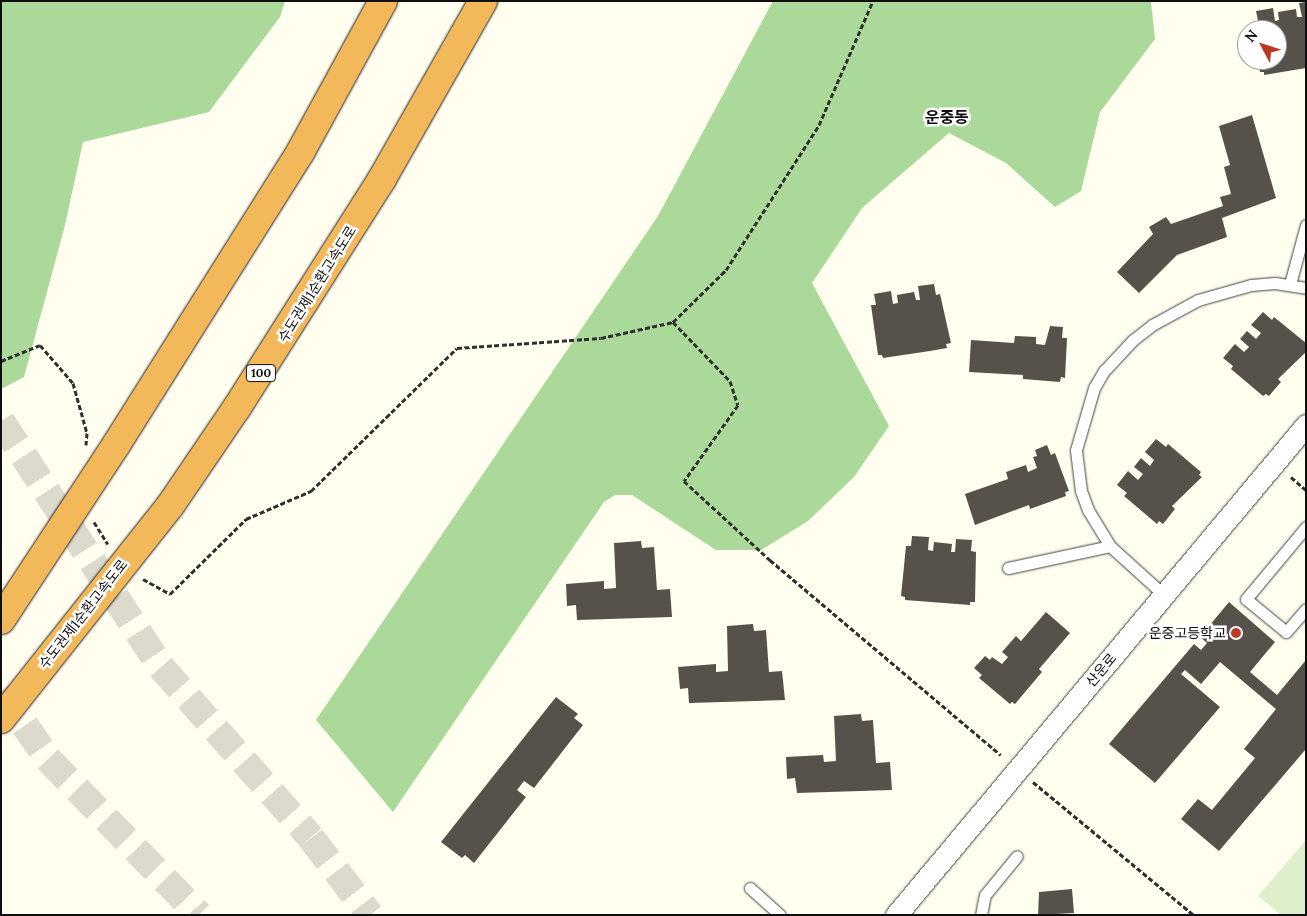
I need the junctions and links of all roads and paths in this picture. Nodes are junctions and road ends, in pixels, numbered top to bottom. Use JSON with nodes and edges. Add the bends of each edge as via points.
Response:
{"nodes":[{"id":1,"x":382,"y":1,"type":"edge"},
{"id":2,"x":483,"y":1,"type":"edge"},
{"id":3,"x":873,"y":1,"type":"edge"},
{"id":4,"x":1306,"y":225,"type":"edge"},
{"id":5,"x":1290,"y":284,"type":"junction"},
{"id":6,"x":1306,"y":288,"type":"edge"},
{"id":7,"x":673,"y":322,"type":"junction"},
{"id":8,"x":1,"y":360,"type":"edge"},
{"id":9,"x":1306,"y":425,"type":"edge"},
{"id":10,"x":85,"y":452,"type":"dead end"},
{"id":11,"x":1291,"y":477,"type":"dead end"},
{"id":12,"x":1306,"y":490,"type":"edge"},
{"id":13,"x":89,"y":514,"type":"dead end"},
{"id":14,"x":1306,"y":527,"type":"edge"},
{"id":15,"x":1110,"y":546,"type":"junction"},
{"id":16,"x":113,"y":553,"type":"dead end"},
{"id":17,"x":1008,"y":568,"type":"dead end"},
{"id":18,"x":138,"y":577,"type":"dead end"},
{"id":19,"x":1164,"y":594,"type":"junction"},
{"id":20,"x":1306,"y":608,"type":"edge"},
{"id":21,"x":1,"y":620,"type":"edge"},
{"id":22,"x":1,"y":719,"type":"edge"},
{"id":23,"x":1017,"y":769,"type":"junction"},
{"id":24,"x":1017,"y":856,"type":"dead end"},
{"id":25,"x":750,"y":888,"type":"dead end"},
{"id":26,"x":780,"y":915,"type":"edge"},
{"id":27,"x":896,"y":915,"type":"edge"},
{"id":28,"x":981,"y":915,"type":"edge"},
{"id":29,"x":1194,"y":915,"type":"edge"}],
"edges":[{"from":1,"to":21,"type":"highway","bridge":true,"via":[[301,152],[116,446]]},
{"from":2,"to":22,"type":"highway","name":"수도권제1순환고속도로","number":"100","bridge":true,"via":[[382,179],[238,406],[170,506]]},
{"from":3,"to":7,"type":"path","via":[[819,126],[726,270]]},
{"from":4,"to":5,"type":"lane"},
{"from":5,"to":6,"type":"lane"},
{"from":5,"to":15,"type":"lane","via":[[1251,285],[1198,300],[1152,325],[1104,371],[1085,409],[1076,450],[1081,491],[1092,518]]},
{"from":7,"to":18,"type":"path","via":[[601,338],[458,348],[311,491],[246,519],[170,594]]},
{"from":7,"to":23,"type":"path","via":[[730,381],[738,405],[684,481],[770,560]]},
{"from":8,"to":10,"type":"path","via":[[40,345],[73,383],[87,433]]},
{"from":9,"to":19,"type":"street","name":"산운로"},
{"from":11,"to":12,"type":"path"},
{"from":13,"to":16,"type":"path"},
{"from":14,"to":20,"type":"lane","via":[[1246,599],[1286,632]]},
{"from":15,"to":17,"type":"lane","via":[[1100,551]]},
{"from":15,"to":19,"type":"lane"},
{"from":19,"to":23,"type":"street","name":"산운로"},
{"from":23,"to":27,"type":"street","name":"산운로"},
{"from":23,"to":29,"type":"path"},
{"from":24,"to":28,"type":"lane","via":[[985,896]]},
{"from":25,"to":26,"type":"lane"}]}
